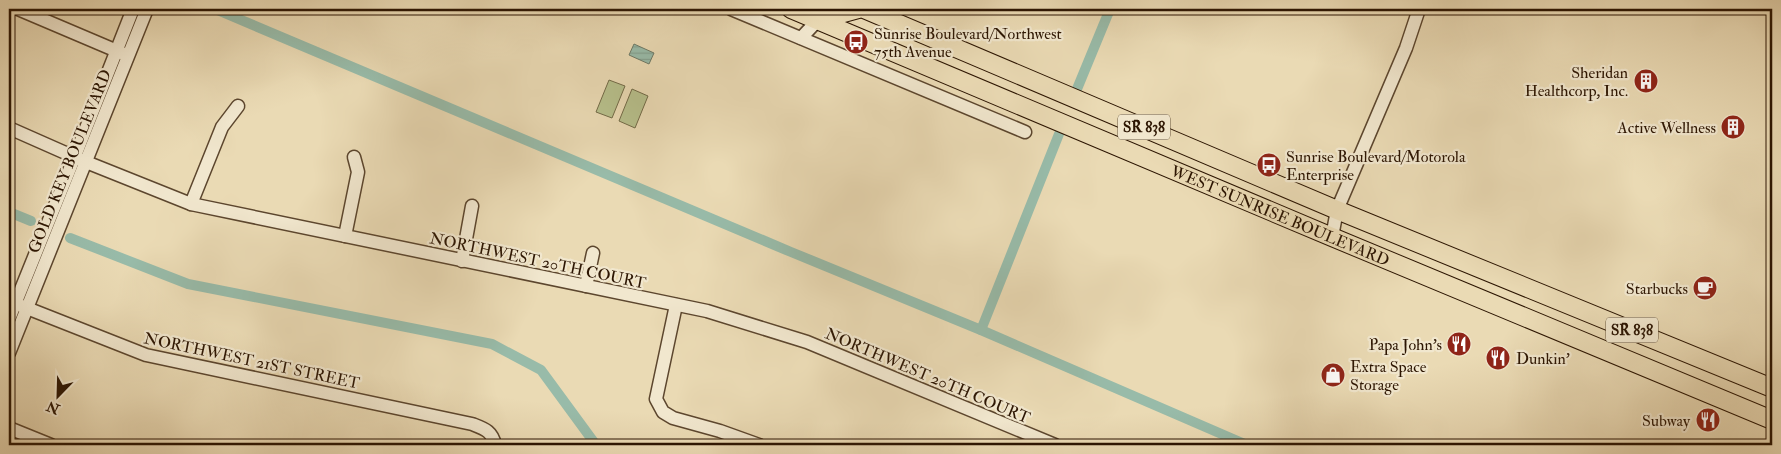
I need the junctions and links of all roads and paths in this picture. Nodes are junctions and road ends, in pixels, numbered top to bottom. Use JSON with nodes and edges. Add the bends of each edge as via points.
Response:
{"nodes":[{"id":1,"x":18,"y":9,"type":"edge"},
{"id":2,"x":132,"y":9,"type":"edge"},
{"id":3,"x":147,"y":9,"type":"edge"},
{"id":4,"x":731,"y":9,"type":"edge"},
{"id":5,"x":791,"y":9,"type":"edge"},
{"id":6,"x":858,"y":9,"type":"edge"},
{"id":7,"x":864,"y":9,"type":"edge"},
{"id":8,"x":1419,"y":9,"type":"edge"},
{"id":9,"x":818,"y":20,"type":"junction"},
{"id":10,"x":801,"y":38,"type":"junction"},
{"id":11,"x":116,"y":50,"type":"junction"},
{"id":12,"x":128,"y":56,"type":"junction"},
{"id":13,"x":238,"y":106,"type":"dead end"},
{"id":14,"x":9,"y":128,"type":"edge"},
{"id":15,"x":1025,"y":132,"type":"dead end"},
{"id":16,"x":354,"y":157,"type":"dead end"},
{"id":17,"x":81,"y":159,"type":"junction"},
{"id":18,"x":191,"y":204,"type":"junction"},
{"id":19,"x":472,"y":206,"type":"dead end"},
{"id":20,"x":1337,"y":210,"type":"junction"},
{"id":21,"x":345,"y":236,"type":"junction"},
{"id":22,"x":1332,"y":237,"type":"junction"},
{"id":23,"x":594,"y":253,"type":"dead end"},
{"id":24,"x":462,"y":261,"type":"junction"},
{"id":25,"x":586,"y":286,"type":"junction"},
{"id":26,"x":17,"y":304,"type":"edge"},
{"id":27,"x":676,"y":304,"type":"junction"},
{"id":28,"x":9,"y":319,"type":"edge"},
{"id":29,"x":9,"y":353,"type":"edge"},
{"id":30,"x":1772,"y":388,"type":"edge"},
{"id":31,"x":1772,"y":420,"type":"edge"},
{"id":32,"x":9,"y":428,"type":"edge"},
{"id":33,"x":494,"y":440,"type":"edge"},
{"id":34,"x":51,"y":445,"type":"edge"},
{"id":35,"x":759,"y":445,"type":"edge"},
{"id":36,"x":1055,"y":445,"type":"edge"}],
"edges":[{"from":1,"to":11,"type":"street"},
{"from":2,"to":11,"type":"street","name":"GOLD KEY BOULEVARD"},
{"from":3,"to":12,"type":"street","name":"GOLD KEY BOULEVARD"},
{"from":4,"to":10,"type":"street"},
{"from":5,"to":9,"type":"highway","name":"WEST SUNRISE BOULEVARD","number":"SR 838"},
{"from":6,"to":9,"type":"highway"},
{"from":7,"to":20,"type":"highway","name":"WEST SUNRISE BOULEVARD","number":"SR 838"},
{"from":8,"to":20,"type":"street","via":[[1406,48]]},
{"from":9,"to":10,"type":"street"},
{"from":9,"to":22,"type":"highway","name":"WEST SUNRISE BOULEVARD","number":"SR 838"},
{"from":10,"to":15,"type":"street"},
{"from":11,"to":12,"type":"street"},
{"from":11,"to":17,"type":"street","name":"GOLD KEY BOULEVARD"},
{"from":12,"to":17,"type":"street","name":"GOLD KEY BOULEVARD"},
{"from":13,"to":18,"type":"street","via":[[222,127]]},
{"from":14,"to":17,"type":"street","name":"NORTHWEST 20TH COURT"},
{"from":16,"to":21,"type":"street","via":[[358,172]]},
{"from":17,"to":18,"type":"street","name":"NORTHWEST 20TH COURT"},
{"from":17,"to":26,"type":"street","name":"GOLD KEY BOULEVARD"},
{"from":18,"to":21,"type":"street","name":"NORTHWEST 20TH COURT"},
{"from":19,"to":24,"type":"street"},
{"from":20,"to":22,"type":"street"},
{"from":20,"to":30,"type":"highway","name":"WEST SUNRISE BOULEVARD","number":"SR 838"},
{"from":21,"to":24,"type":"street","name":"NORTHWEST 20TH COURT"},
{"from":22,"to":31,"type":"highway","name":"WEST SUNRISE BOULEVARD","number":"SR 838"},
{"from":23,"to":25,"type":"street"},
{"from":24,"to":25,"type":"street","name":"NORTHWEST 20TH COURT"},
{"from":25,"to":27,"type":"street","name":"NORTHWEST 20TH COURT"},
{"from":26,"to":28,"type":"street","name":"GOLD KEY BOULEVARD"},
{"from":26,"to":29,"type":"street","name":"GOLD KEY BOULEVARD"},
{"from":26,"to":33,"type":"street","name":"NORTHWEST 21ST STREET","via":[[146,355],[472,424],[483,428]]},
{"from":27,"to":35,"type":"street","via":[[656,398],[663,412]]},
{"from":27,"to":36,"type":"street","name":"NORTHWEST 20TH COURT","via":[[706,310],[807,342]]},
{"from":32,"to":34,"type":"street"}]}
